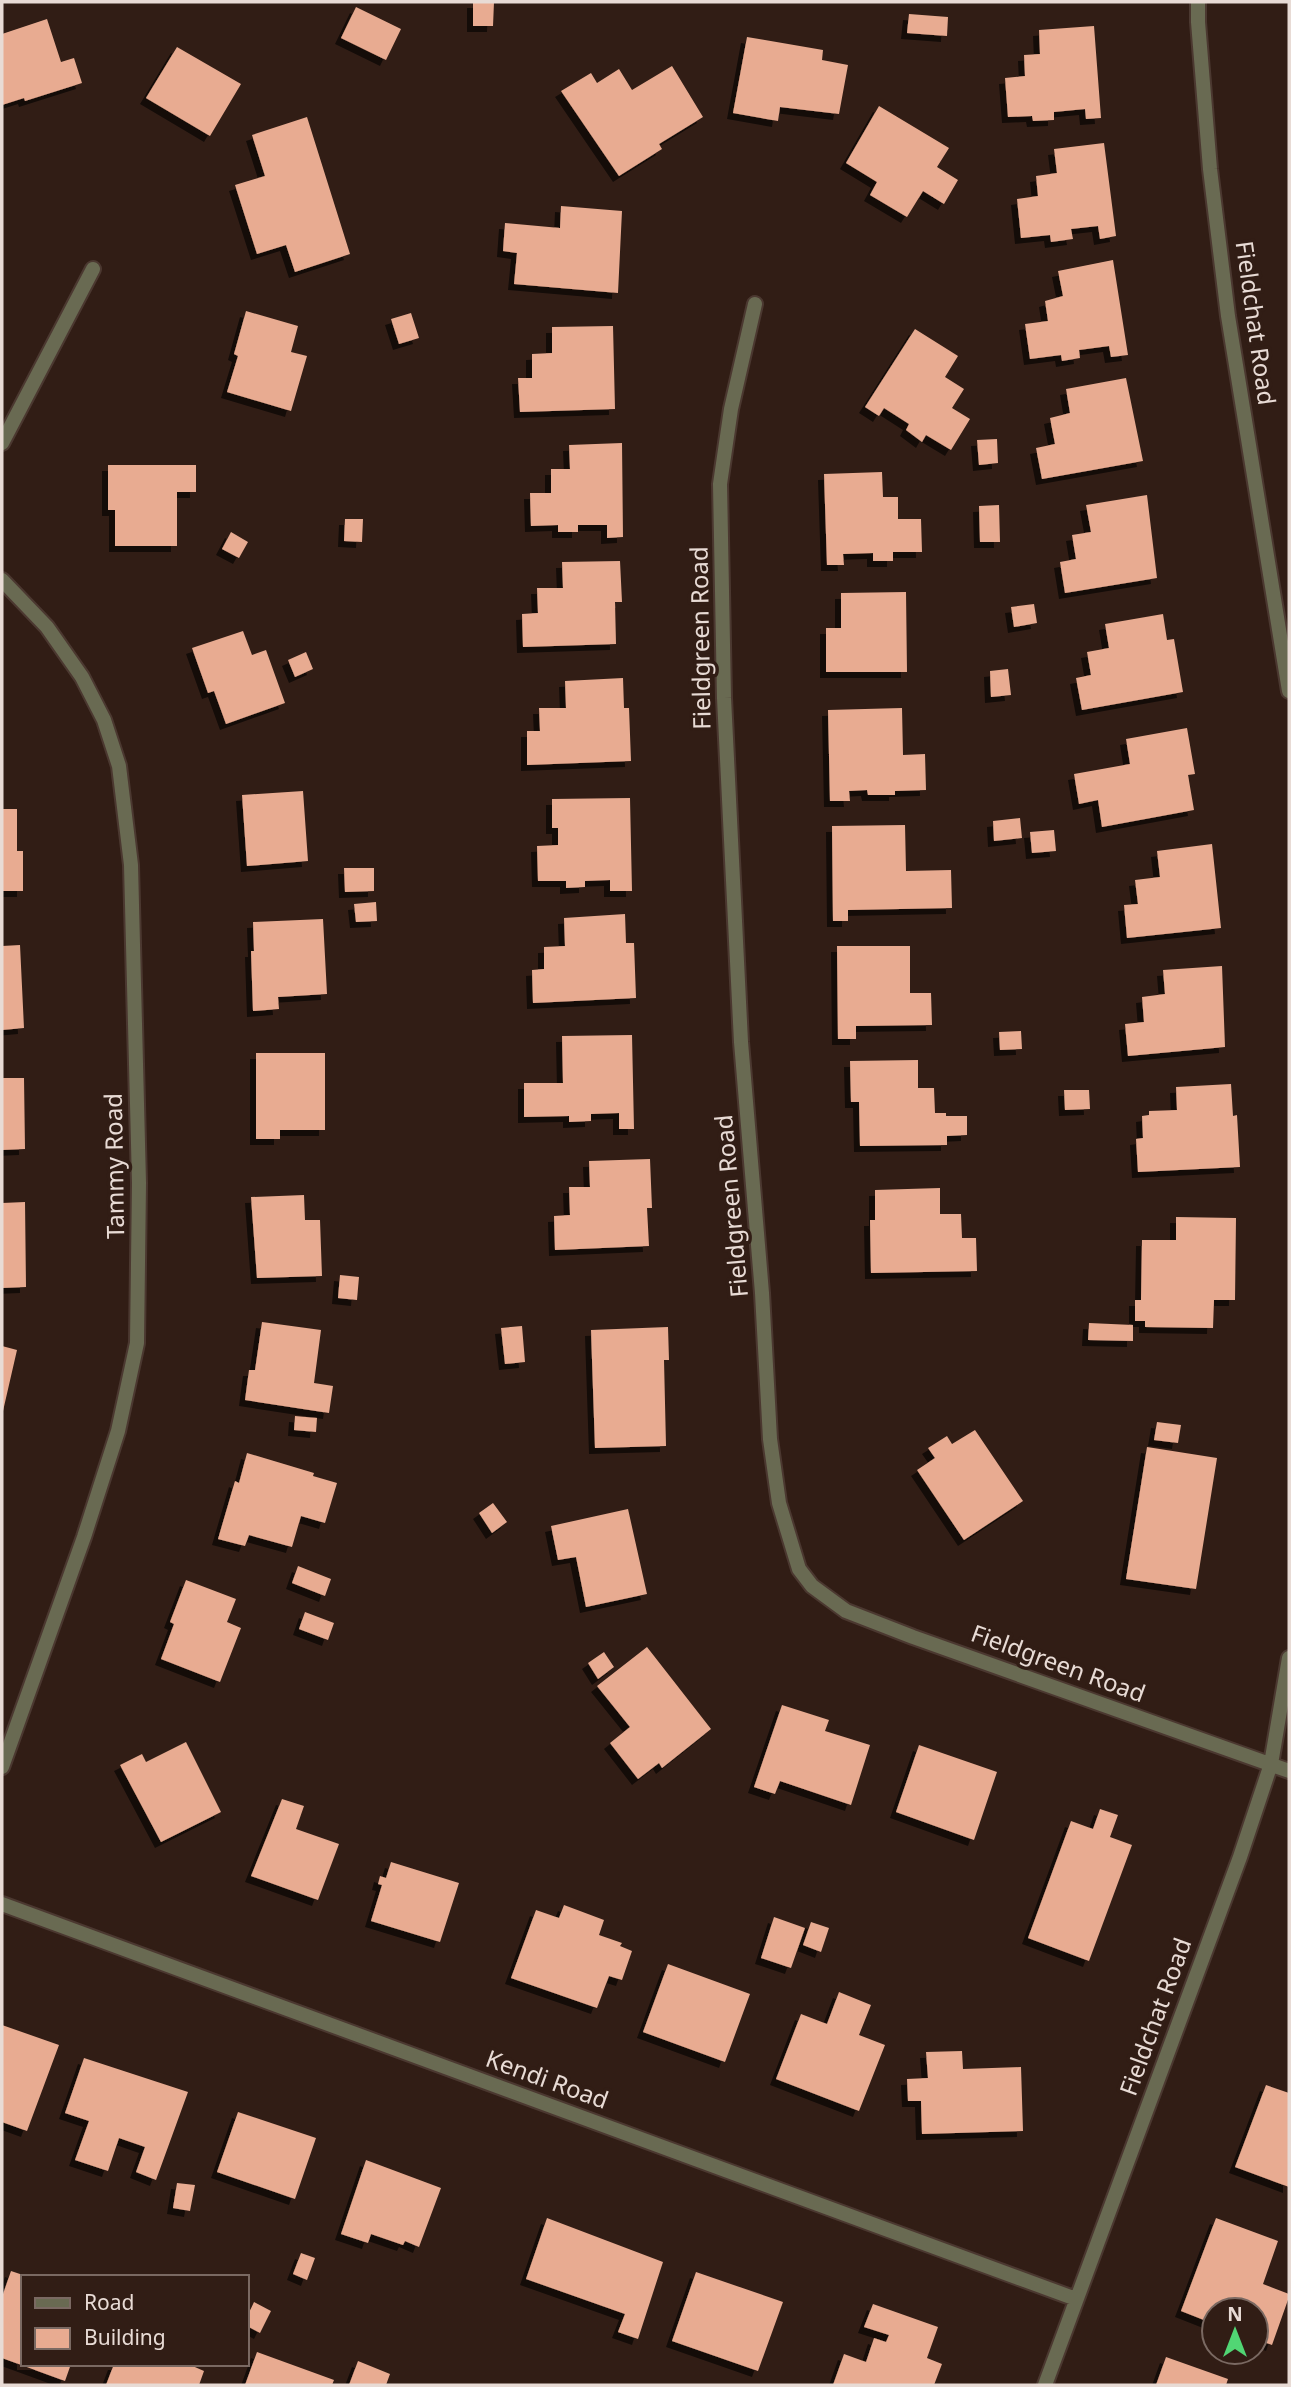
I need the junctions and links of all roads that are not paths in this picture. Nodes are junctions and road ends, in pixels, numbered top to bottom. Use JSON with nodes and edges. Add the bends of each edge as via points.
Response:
{"nodes":[{"id":1,"x":1198,"y":2,"type":"edge"},
{"id":2,"x":93,"y":269,"type":"dead end"},
{"id":3,"x":755,"y":304,"type":"dead end"},
{"id":4,"x":2,"y":443,"type":"edge"},
{"id":5,"x":2,"y":580,"type":"edge"},
{"id":6,"x":1289,"y":691,"type":"edge"},
{"id":7,"x":1289,"y":1658,"type":"edge"},
{"id":8,"x":1271,"y":1764,"type":"junction"},
{"id":9,"x":2,"y":1767,"type":"edge"},
{"id":10,"x":1289,"y":1771,"type":"edge"},
{"id":11,"x":2,"y":1904,"type":"edge"},
{"id":12,"x":1076,"y":2299,"type":"junction"},
{"id":13,"x":1045,"y":2385,"type":"edge"}],
"edges":[{"from":1,"to":6,"type":"street","name":"Fieldchat Road","via":[[1210,169],[1228,316]]},
{"from":2,"to":4,"type":"street"},
{"from":3,"to":8,"type":"street","name":"Fieldgreen Road","via":[[731,409],[720,484],[724,698],[741,1042],[770,1439],[791,1547],[812,1586],[846,1611]]},
{"from":5,"to":9,"type":"street","name":"Tammy Road","via":[[47,627],[82,677],[104,720],[119,766],[131,865],[139,1196],[137,1343],[118,1431]]},
{"from":7,"to":8,"type":"street","name":"Fieldchat Road"},
{"from":8,"to":10,"type":"street","name":"Fieldgreen Road"},
{"from":8,"to":12,"type":"street","name":"Fieldchat Road"},
{"from":11,"to":12,"type":"street","name":"Kendi Road"},
{"from":12,"to":13,"type":"street","name":"Fieldchat Road"}]}
